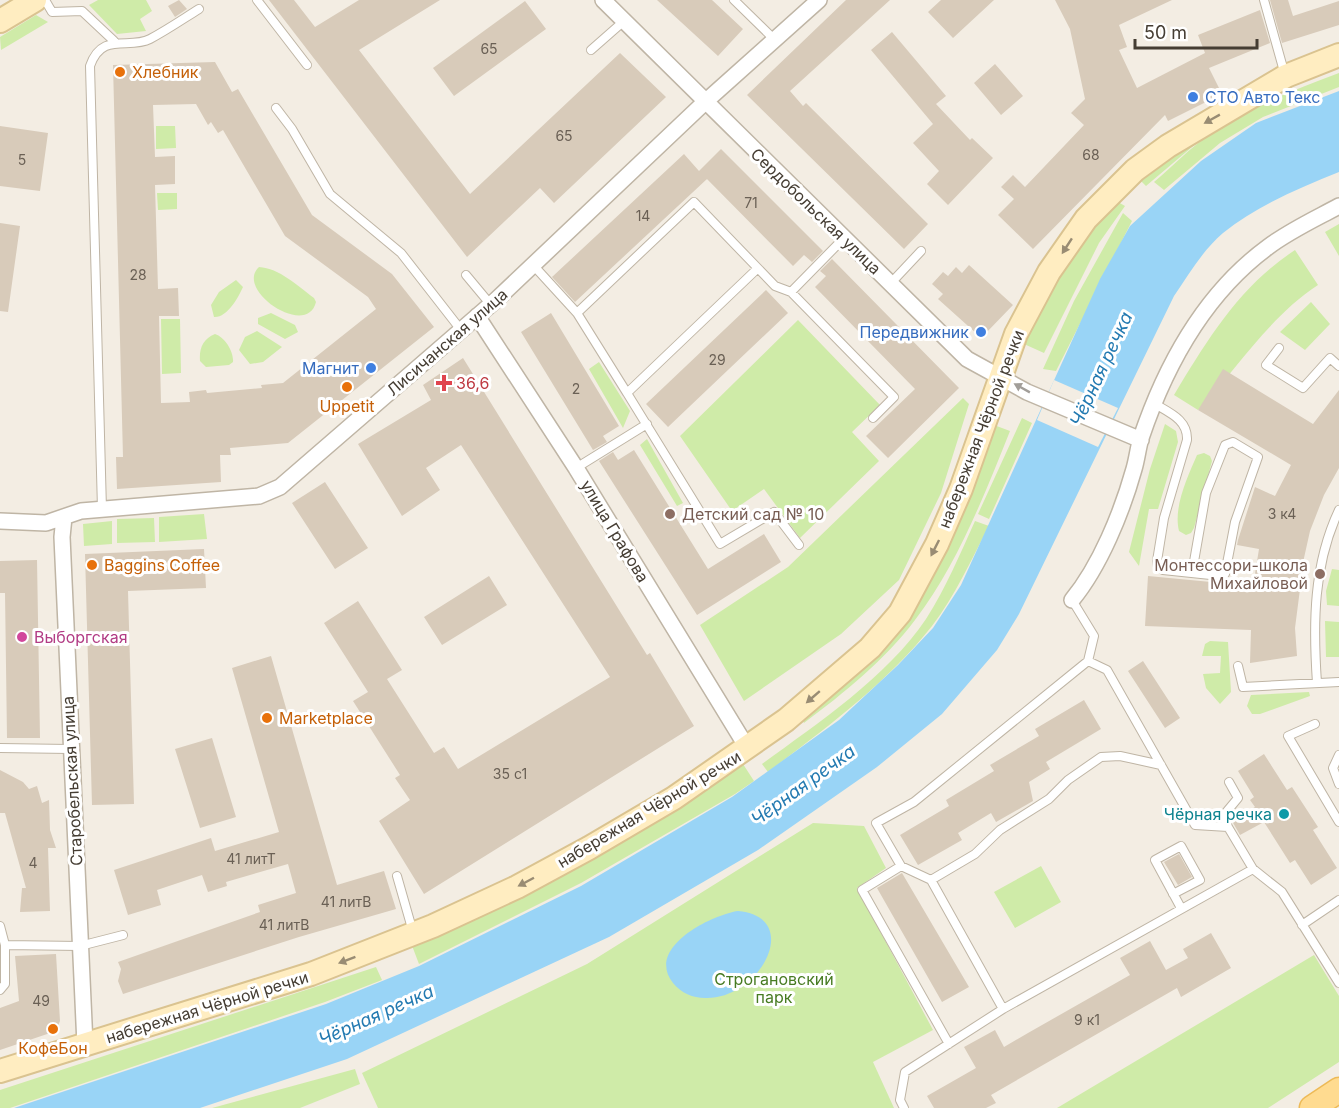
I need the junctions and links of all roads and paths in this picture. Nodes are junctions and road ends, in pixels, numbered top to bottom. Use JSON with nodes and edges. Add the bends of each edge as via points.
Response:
{"nodes":[{"id":1,"x":35,"y":0,"type":"edge"},
{"id":2,"x":45,"y":0,"type":"edge"},
{"id":3,"x":257,"y":0,"type":"edge"},
{"id":4,"x":603,"y":0,"type":"edge"},
{"id":5,"x":734,"y":0,"type":"edge"},
{"id":6,"x":819,"y":0,"type":"edge"},
{"id":7,"x":1264,"y":0,"type":"edge"},
{"id":8,"x":199,"y":9,"type":"dead end"},
{"id":9,"x":0,"y":21,"type":"edge"},
{"id":10,"x":624,"y":21,"type":"junction"},
{"id":11,"x":775,"y":39,"type":"junction"},
{"id":12,"x":114,"y":42,"type":"junction"},
{"id":13,"x":591,"y":50,"type":"dead end"},
{"id":14,"x":1339,"y":55,"type":"edge"},
{"id":15,"x":307,"y":65,"type":"dead end"},
{"id":16,"x":1286,"y":76,"type":"junction"},
{"id":17,"x":705,"y":102,"type":"junction"},
{"id":18,"x":276,"y":108,"type":"dead end"},
{"id":19,"x":1339,"y":206,"type":"edge"},
{"id":20,"x":844,"y":238,"type":"junction"},
{"id":21,"x":921,"y":251,"type":"dead end"},
{"id":22,"x":534,"y":266,"type":"junction"},
{"id":23,"x":758,"y":269,"type":"junction"},
{"id":24,"x":466,"y":275,"type":"dead end"},
{"id":25,"x":891,"y":284,"type":"junction"},
{"id":26,"x":791,"y":291,"type":"junction"},
{"id":27,"x":490,"y":304,"type":"junction"},
{"id":28,"x":577,"y":313,"type":"junction"},
{"id":29,"x":477,"y":316,"type":"junction"},
{"id":30,"x":461,"y":330,"type":"junction"},
{"id":31,"x":1279,"y":348,"type":"dead end"},
{"id":32,"x":1339,"y":352,"type":"edge"},
{"id":33,"x":1330,"y":358,"type":"junction"},
{"id":34,"x":1339,"y":366,"type":"edge"},
{"id":35,"x":999,"y":375,"type":"junction"},
{"id":36,"x":627,"y":393,"type":"junction"},
{"id":37,"x":1155,"y":404,"type":"junction"},
{"id":38,"x":873,"y":418,"type":"dead end"},
{"id":39,"x":647,"y":424,"type":"junction"},
{"id":40,"x":1141,"y":440,"type":"junction"},
{"id":41,"x":576,"y":468,"type":"junction"},
{"id":42,"x":102,"y":509,"type":"junction"},
{"id":43,"x":1339,"y":510,"type":"edge"},
{"id":44,"x":64,"y":517,"type":"junction"},
{"id":45,"x":0,"y":521,"type":"edge"},
{"id":46,"x":799,"y":544,"type":"dead end"},
{"id":47,"x":1192,"y":573,"type":"junction"},
{"id":48,"x":1071,"y":600,"type":"joint"},
{"id":49,"x":1088,"y":661,"type":"junction"},
{"id":50,"x":1238,"y":666,"type":"dead end"},
{"id":51,"x":1339,"y":682,"type":"edge"},
{"id":52,"x":1317,"y":683,"type":"junction"},
{"id":53,"x":1315,"y":724,"type":"dead end"},
{"id":54,"x":0,"y":748,"type":"edge"},
{"id":55,"x":70,"y":749,"type":"junction"},
{"id":56,"x":748,"y":749,"type":"junction"},
{"id":57,"x":1339,"y":755,"type":"edge"},
{"id":58,"x":1161,"y":765,"type":"junction"},
{"id":59,"x":1228,"y":782,"type":"dead end"},
{"id":60,"x":1339,"y":784,"type":"edge"},
{"id":61,"x":1339,"y":822,"type":"edge"},
{"id":62,"x":1228,"y":827,"type":"junction"},
{"id":63,"x":901,"y":866,"type":"junction"},
{"id":64,"x":1253,"y":869,"type":"junction"},
{"id":65,"x":397,"y":876,"type":"dead end"},
{"id":66,"x":931,"y":880,"type":"junction"},
{"id":67,"x":1173,"y":894,"type":"junction"},
{"id":68,"x":1339,"y":900,"type":"edge"},
{"id":69,"x":1181,"y":908,"type":"junction"},
{"id":70,"x":1302,"y":925,"type":"junction"},
{"id":71,"x":0,"y":926,"type":"edge"},
{"id":72,"x":413,"y":934,"type":"junction"},
{"id":73,"x":123,"y":935,"type":"dead end"},
{"id":74,"x":5,"y":945,"type":"junction"},
{"id":75,"x":80,"y":946,"type":"junction"},
{"id":76,"x":1339,"y":983,"type":"edge"},
{"id":77,"x":0,"y":990,"type":"edge"},
{"id":78,"x":1004,"y":1009,"type":"junction"},
{"id":79,"x":949,"y":1044,"type":"junction"},
{"id":80,"x":85,"y":1045,"type":"junction"},
{"id":81,"x":0,"y":1071,"type":"edge"},
{"id":82,"x":1339,"y":1090,"type":"edge"},
{"id":83,"x":904,"y":1108,"type":"edge"},
{"id":84,"x":1312,"y":1108,"type":"edge"}],
"edges":[{"from":1,"to":9,"type":"street"},
{"from":2,"to":12,"type":"lane","via":[[52,12],[82,11]]},
{"from":3,"to":15,"type":"lane"},
{"from":4,"to":10,"type":"street","name":"Сердобольская улица"},
{"from":5,"to":11,"type":"lane"},
{"from":6,"to":11,"type":"street","name":"Лисичанская улица"},
{"from":7,"to":16,"type":"lane"},
{"from":8,"to":12,"type":"lane","via":[[147,41]]},
{"from":10,"to":13,"type":"lane"},
{"from":10,"to":17,"type":"street","name":"Сердобольская улица"},
{"from":11,"to":17,"type":"street","name":"Лисичанская улица"},
{"from":12,"to":42,"type":"lane","via":[[98,53],[90,66]]},
{"from":14,"to":16,"type":"street","name":"набережная Чёрной речки"},
{"from":16,"to":35,"type":"street","name":"набережная Чёрной речки","one_way":true,"via":[[1168,146],[1106,197],[1081,225],[1050,272]]},
{"from":17,"to":20,"type":"street","name":"Сердобольская улица"},
{"from":17,"to":22,"type":"street","name":"Лисичанская улица"},
{"from":18,"to":30,"type":"lane","via":[[330,194],[400,253]]},
{"from":19,"to":37,"type":"street","via":[[1269,246],[1225,285],[1187,336]]},
{"from":20,"to":25,"type":"street","name":"Сердобольская улица"},
{"from":20,"to":26,"type":"lane"},
{"from":21,"to":25,"type":"lane"},
{"from":22,"to":27,"type":"street","name":"Лисичанская улица"},
{"from":22,"to":28,"type":"lane"},
{"from":23,"to":26,"type":"lane","via":[[775,286]]},
{"from":23,"to":28,"type":"lane","via":[[694,202]]},
{"from":23,"to":36,"type":"lane"},
{"from":24,"to":27,"type":"lane"},
{"from":25,"to":35,"type":"street","name":"Сердобольская улица","via":[[967,359]]},
{"from":26,"to":38,"type":"lane","via":[[894,397]]},
{"from":27,"to":29,"type":"street","name":"Лисичанская улица"},
{"from":28,"to":36,"type":"lane"},
{"from":29,"to":30,"type":"street","name":"Лисичанская улица"},
{"from":29,"to":41,"type":"street","name":"улица Графова"},
{"from":30,"to":42,"type":"street","name":"Лисичанская улица","via":[[270,492]]},
{"from":31,"to":33,"type":"lane","via":[[1266,365],[1303,388]]},
{"from":32,"to":33,"type":"lane"},
{"from":33,"to":34,"type":"lane"},
{"from":40,"to":35,"type":"street","name":"Сердобольская улица","one_way":true,"via":[[1045,400]]},
{"from":35,"to":56,"type":"street","name":"набережная Чёрной речки","one_way":true,"via":[[961,489],[900,613],[870,648]]},
{"from":36,"to":39,"type":"lane"},
{"from":37,"to":40,"type":"street"},
{"from":37,"to":47,"type":"lane","via":[[1176,417],[1188,431],[1164,518],[1158,567]]},
{"from":39,"to":41,"type":"lane"},
{"from":39,"to":46,"type":"lane","via":[[720,543],[774,512]]},
{"from":40,"to":48,"type":"street","via":[[1097,566]]},
{"from":41,"to":56,"type":"street","name":"улица Графова"},
{"from":42,"to":44,"type":"street","name":"Лисичанская улица"},
{"from":43,"to":52,"type":"lane","via":[[1318,580],[1314,621]]},
{"from":44,"to":45,"type":"street","name":"Лисичанская улица","via":[[46,523]]},
{"from":44,"to":55,"type":"street","name":"Старобельская улица"},
{"from":47,"to":47,"type":"lane","via":[[1206,493],[1225,445],[1233,442],[1255,454],[1258,460],[1235,522],[1227,570],[1220,576]]},
{"from":48,"to":49,"type":"lane","via":[[1094,636]]},
{"from":49,"to":58,"type":"lane","via":[[1107,670]]},
{"from":49,"to":63,"type":"lane","via":[[914,802],[876,823]]},
{"from":50,"to":52,"type":"lane","via":[[1244,687]]},
{"from":51,"to":52,"type":"lane"},
{"from":53,"to":61,"type":"lane","via":[[1288,736]]},
{"from":54,"to":55,"type":"lane"},
{"from":55,"to":75,"type":"street","name":"Старобельская улица"},
{"from":56,"to":72,"type":"street","name":"набережная Чёрной речки","one_way":true,"via":[[589,848],[517,887]]},
{"from":57,"to":60,"type":"lane","via":[[1333,768]]},
{"from":58,"to":62,"type":"lane","via":[[1196,825]]},
{"from":58,"to":66,"type":"lane","via":[[1120,756],[1101,757],[1049,799],[1000,830],[975,854]]},
{"from":59,"to":62,"type":"lane","via":[[1238,798],[1223,816]]},
{"from":62,"to":64,"type":"lane"},
{"from":63,"to":66,"type":"lane"},
{"from":63,"to":79,"type":"lane","via":[[862,890]]},
{"from":64,"to":69,"type":"lane"},
{"from":64,"to":70,"type":"lane","via":[[1282,892]]},
{"from":65,"to":72,"type":"lane"},
{"from":66,"to":78,"type":"lane"},
{"from":67,"to":67,"type":"lane","via":[[1155,860],[1181,846],[1200,880]]},
{"from":67,"to":69,"type":"lane"},
{"from":68,"to":70,"type":"lane"},
{"from":69,"to":78,"type":"lane"},
{"from":70,"to":76,"type":"lane"},
{"from":71,"to":74,"type":"lane"},
{"from":72,"to":80,"type":"street","name":"набережная Чёрной речки","one_way":true,"via":[[311,974]]},
{"from":73,"to":75,"type":"lane"},
{"from":74,"to":75,"type":"lane"},
{"from":74,"to":77,"type":"lane","via":[[5,984]]},
{"from":75,"to":80,"type":"street","name":"Старобельская улица"},
{"from":78,"to":79,"type":"lane"},
{"from":79,"to":83,"type":"lane","via":[[905,1072],[900,1100]]},
{"from":80,"to":81,"type":"street","name":"набережная Чёрной речки"},
{"from":82,"to":84,"type":"main road"}]}
